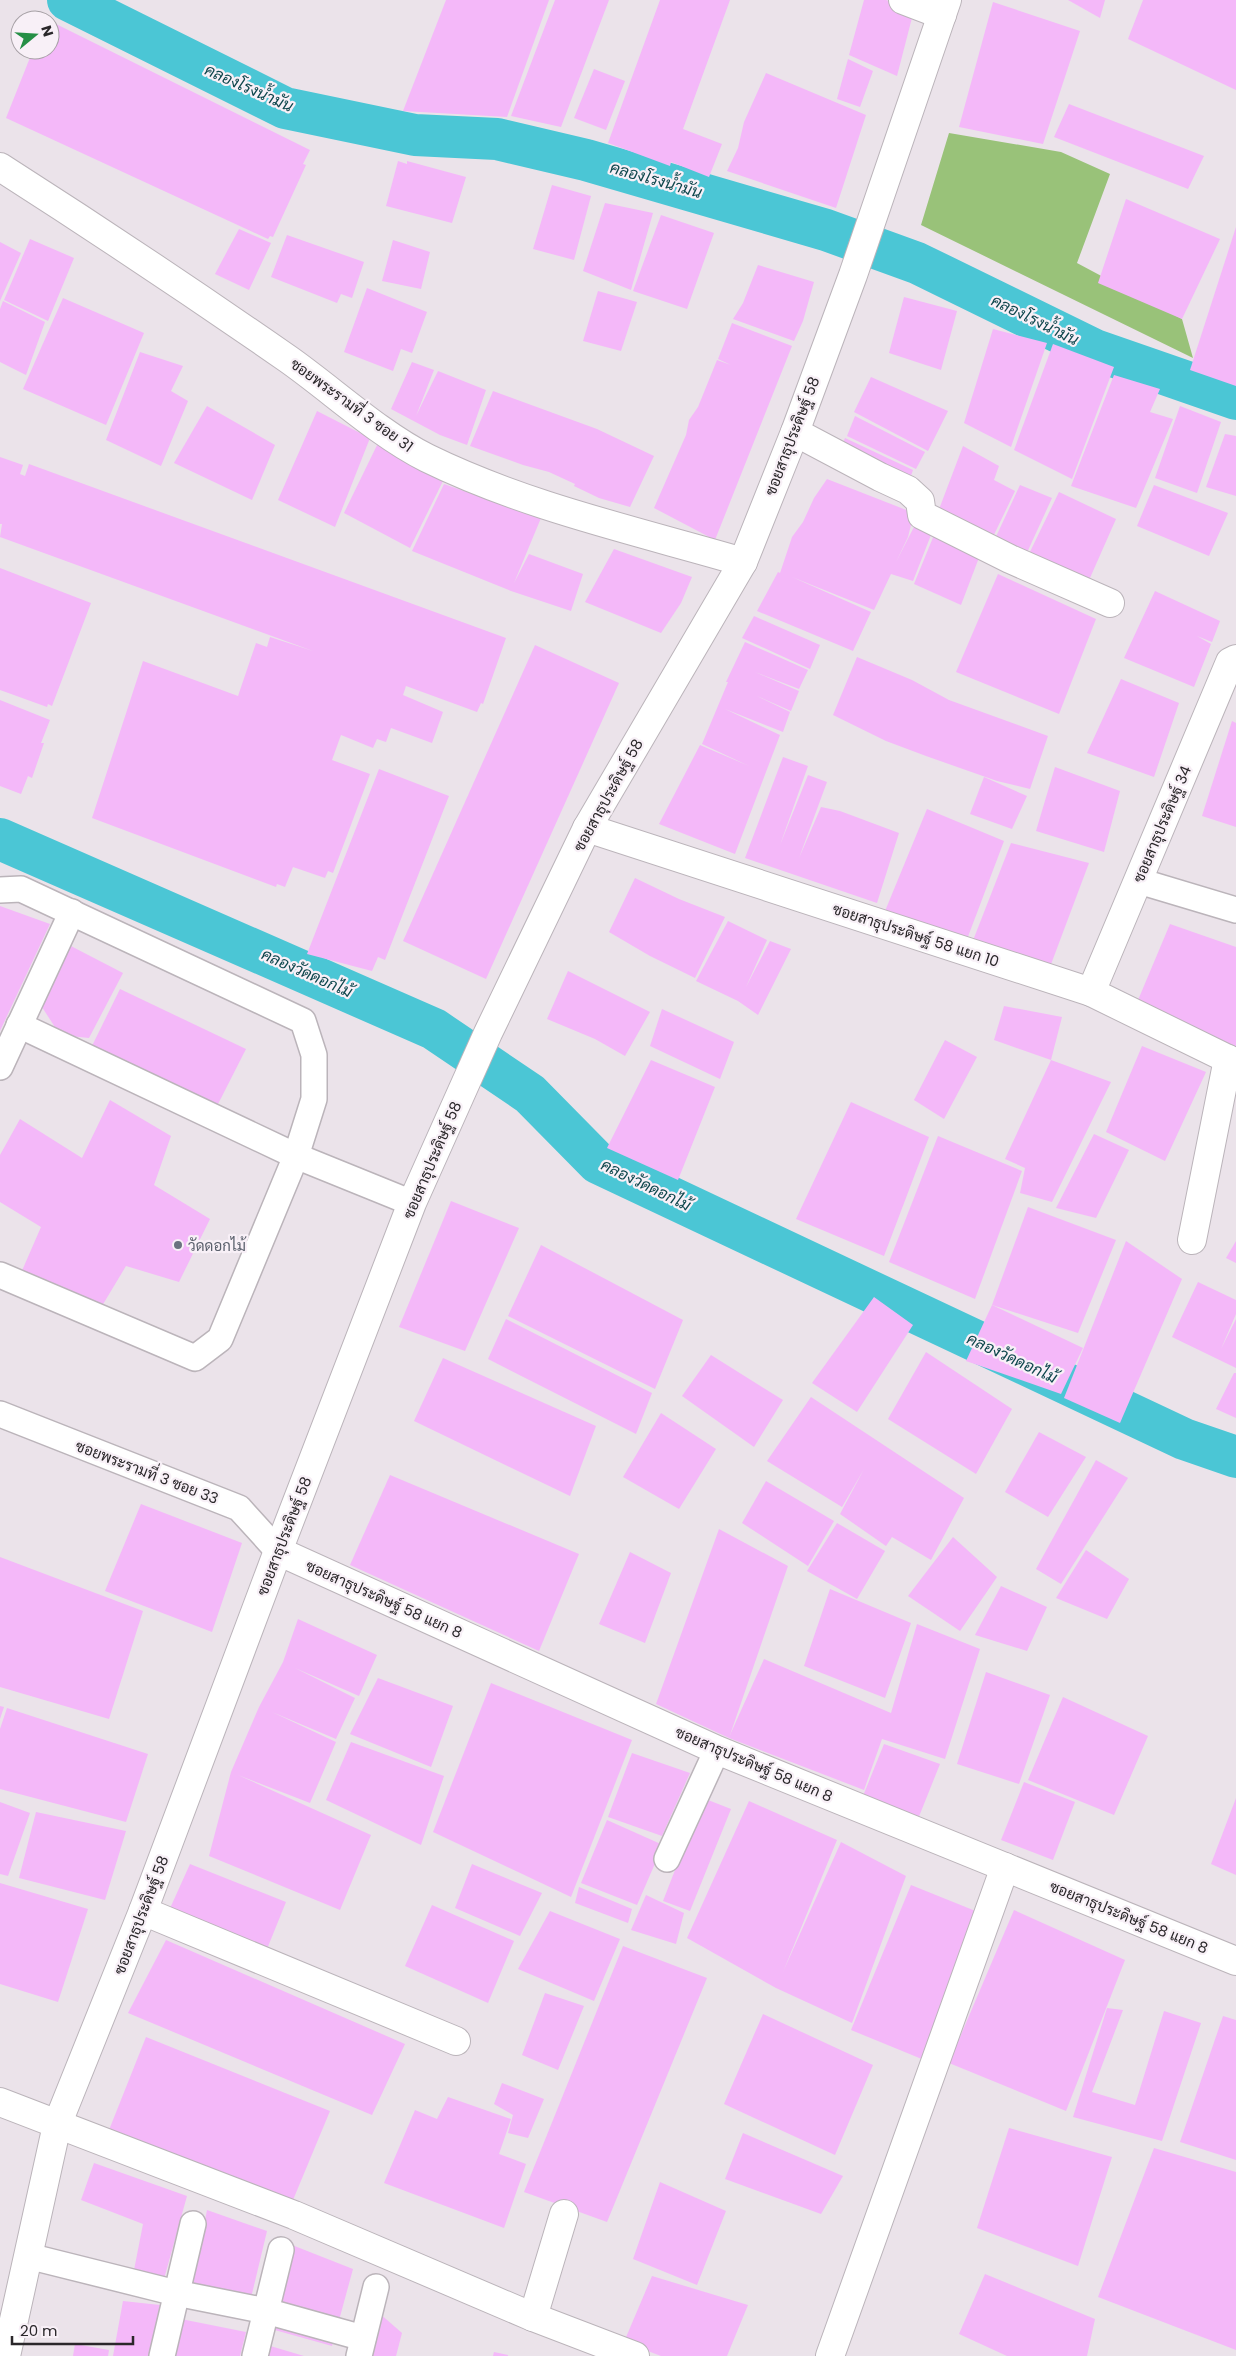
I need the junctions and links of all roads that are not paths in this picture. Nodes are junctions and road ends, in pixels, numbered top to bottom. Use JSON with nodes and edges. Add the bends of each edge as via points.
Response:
{"nodes":[{"id":1,"x":903,"y":0,"type":"edge"},
{"id":2,"x":945,"y":7,"type":"edge"},
{"id":3,"x":0,"y":167,"type":"edge"},
{"id":4,"x":795,"y":432,"type":"junction"},
{"id":5,"x":743,"y":562,"type":"junction"},
{"id":6,"x":1110,"y":603,"type":"dead end"},
{"id":7,"x":1236,"y":659,"type":"edge"},
{"id":8,"x":587,"y":828,"type":"junction"},
{"id":9,"x":1139,"y":881,"type":"junction"},
{"id":10,"x":0,"y":890,"type":"edge"},
{"id":11,"x":1236,"y":910,"type":"edge"},
{"id":12,"x":72,"y":912,"type":"junction"},
{"id":13,"x":1091,"y":992,"type":"junction"},
{"id":14,"x":20,"y":1025,"type":"junction"},
{"id":15,"x":1232,"y":1061,"type":"edge"},
{"id":16,"x":0,"y":1067,"type":"edge"},
{"id":17,"x":296,"y":1156,"type":"junction"},
{"id":18,"x":412,"y":1204,"type":"junction"},
{"id":19,"x":1192,"y":1240,"type":"dead end"},
{"id":20,"x":0,"y":1275,"type":"edge"},
{"id":21,"x":0,"y":1414,"type":"edge"},
{"id":22,"x":278,"y":1551,"type":"junction"},
{"id":23,"x":717,"y":1750,"type":"junction"},
{"id":24,"x":667,"y":1859,"type":"dead end"},
{"id":25,"x":1004,"y":1867,"type":"junction"},
{"id":26,"x":144,"y":1911,"type":"junction"},
{"id":27,"x":1236,"y":1961,"type":"edge"},
{"id":28,"x":456,"y":2041,"type":"dead end"},
{"id":29,"x":0,"y":2102,"type":"edge"},
{"id":30,"x":57,"y":2125,"type":"junction"},
{"id":31,"x":564,"y":2214,"type":"dead end"},
{"id":32,"x":193,"y":2224,"type":"dead end"},
{"id":33,"x":280,"y":2250,"type":"dead end"},
{"id":34,"x":28,"y":2256,"type":"junction"},
{"id":35,"x":376,"y":2287,"type":"dead end"},
{"id":36,"x":176,"y":2293,"type":"junction"},
{"id":37,"x":266,"y":2311,"type":"junction"},
{"id":38,"x":532,"y":2317,"type":"junction"},
{"id":39,"x":361,"y":2347,"type":"edge"},
{"id":40,"x":6,"y":2356,"type":"edge"},
{"id":41,"x":162,"y":2356,"type":"edge"},
{"id":42,"x":255,"y":2356,"type":"edge"},
{"id":43,"x":635,"y":2356,"type":"edge"},
{"id":44,"x":830,"y":2356,"type":"edge"}],
"edges":[{"from":1,"to":2,"type":"street"},
{"from":2,"to":4,"type":"street","name":"ซอยสาธุประดิษฐ์ 58","via":[[874,217]]},
{"from":3,"to":5,"type":"street","name":"ซอยพระรามที่ 3 ซอย 31","via":[[167,274],[425,457],[500,490]]},
{"from":4,"to":5,"type":"street","name":"ซอยสาธุประดิษฐ์ 58"},
{"from":4,"to":6,"type":"street","via":[[908,490],[920,501],[922,515],[1010,559]]},
{"from":5,"to":8,"type":"street","name":"ซอยสาธุประดิษฐ์ 58"},
{"from":7,"to":9,"type":"street","name":"ซอยสาธุประดิษฐ์ 34","via":[[1230,662]]},
{"from":8,"to":13,"type":"street","name":"ซอยสาธุประดิษฐ์ 58 แยก 10"},
{"from":8,"to":18,"type":"street","name":"ซอยสาธุประดิษฐ์ 58","via":[[488,1032]]},
{"from":9,"to":11,"type":"lane"},
{"from":9,"to":13,"type":"street","name":"ซอยสาธุประดิษฐ์ 34"},
{"from":10,"to":12,"type":"lane","via":[[21,889]]},
{"from":12,"to":14,"type":"lane"},
{"from":12,"to":17,"type":"lane","via":[[304,1020],[314,1055],[314,1100]]},
{"from":13,"to":15,"type":"street","name":"ซอยสาธุประดิษฐ์ 58 แยก 10"},
{"from":14,"to":16,"type":"lane"},
{"from":14,"to":17,"type":"lane"},
{"from":15,"to":19,"type":"street"},
{"from":17,"to":18,"type":"lane"},
{"from":17,"to":20,"type":"lane","via":[[220,1339],[195,1358]]},
{"from":18,"to":22,"type":"street","name":"ซอยสาธุประดิษฐ์ 58"},
{"from":21,"to":22,"type":"lane","name":"ซอยพระรามที่ 3 ซอย 33","via":[[239,1508]]},
{"from":22,"to":23,"type":"street","name":"ซอยสาธุประดิษฐ์ 58 แยก 8"},
{"from":22,"to":26,"type":"street","name":"ซอยสาธุประดิษฐ์ 58"},
{"from":23,"to":24,"type":"lane"},
{"from":23,"to":25,"type":"street","name":"ซอยสาธุประดิษฐ์ 58 แยก 8"},
{"from":25,"to":27,"type":"street","name":"ซอยสาธุประดิษฐ์ 58 แยก 8"},
{"from":25,"to":44,"type":"street"},
{"from":26,"to":28,"type":"street"},
{"from":26,"to":30,"type":"street","name":"ซอยสาธุประดิษฐ์ 58"},
{"from":29,"to":30,"type":"street"},
{"from":30,"to":34,"type":"street","name":"ซอยสาธุประดิษฐ์ 58"},
{"from":30,"to":38,"type":"street","via":[[294,2215]]},
{"from":31,"to":38,"type":"street"},
{"from":32,"to":36,"type":"lane"},
{"from":33,"to":37,"type":"lane"},
{"from":34,"to":36,"type":"lane"},
{"from":34,"to":40,"type":"street","name":"ซอยสาธุประดิษฐ์ 58"},
{"from":35,"to":39,"type":"lane"},
{"from":36,"to":37,"type":"lane"},
{"from":36,"to":41,"type":"lane"},
{"from":37,"to":39,"type":"lane"},
{"from":37,"to":42,"type":"lane"},
{"from":38,"to":43,"type":"street"}]}
